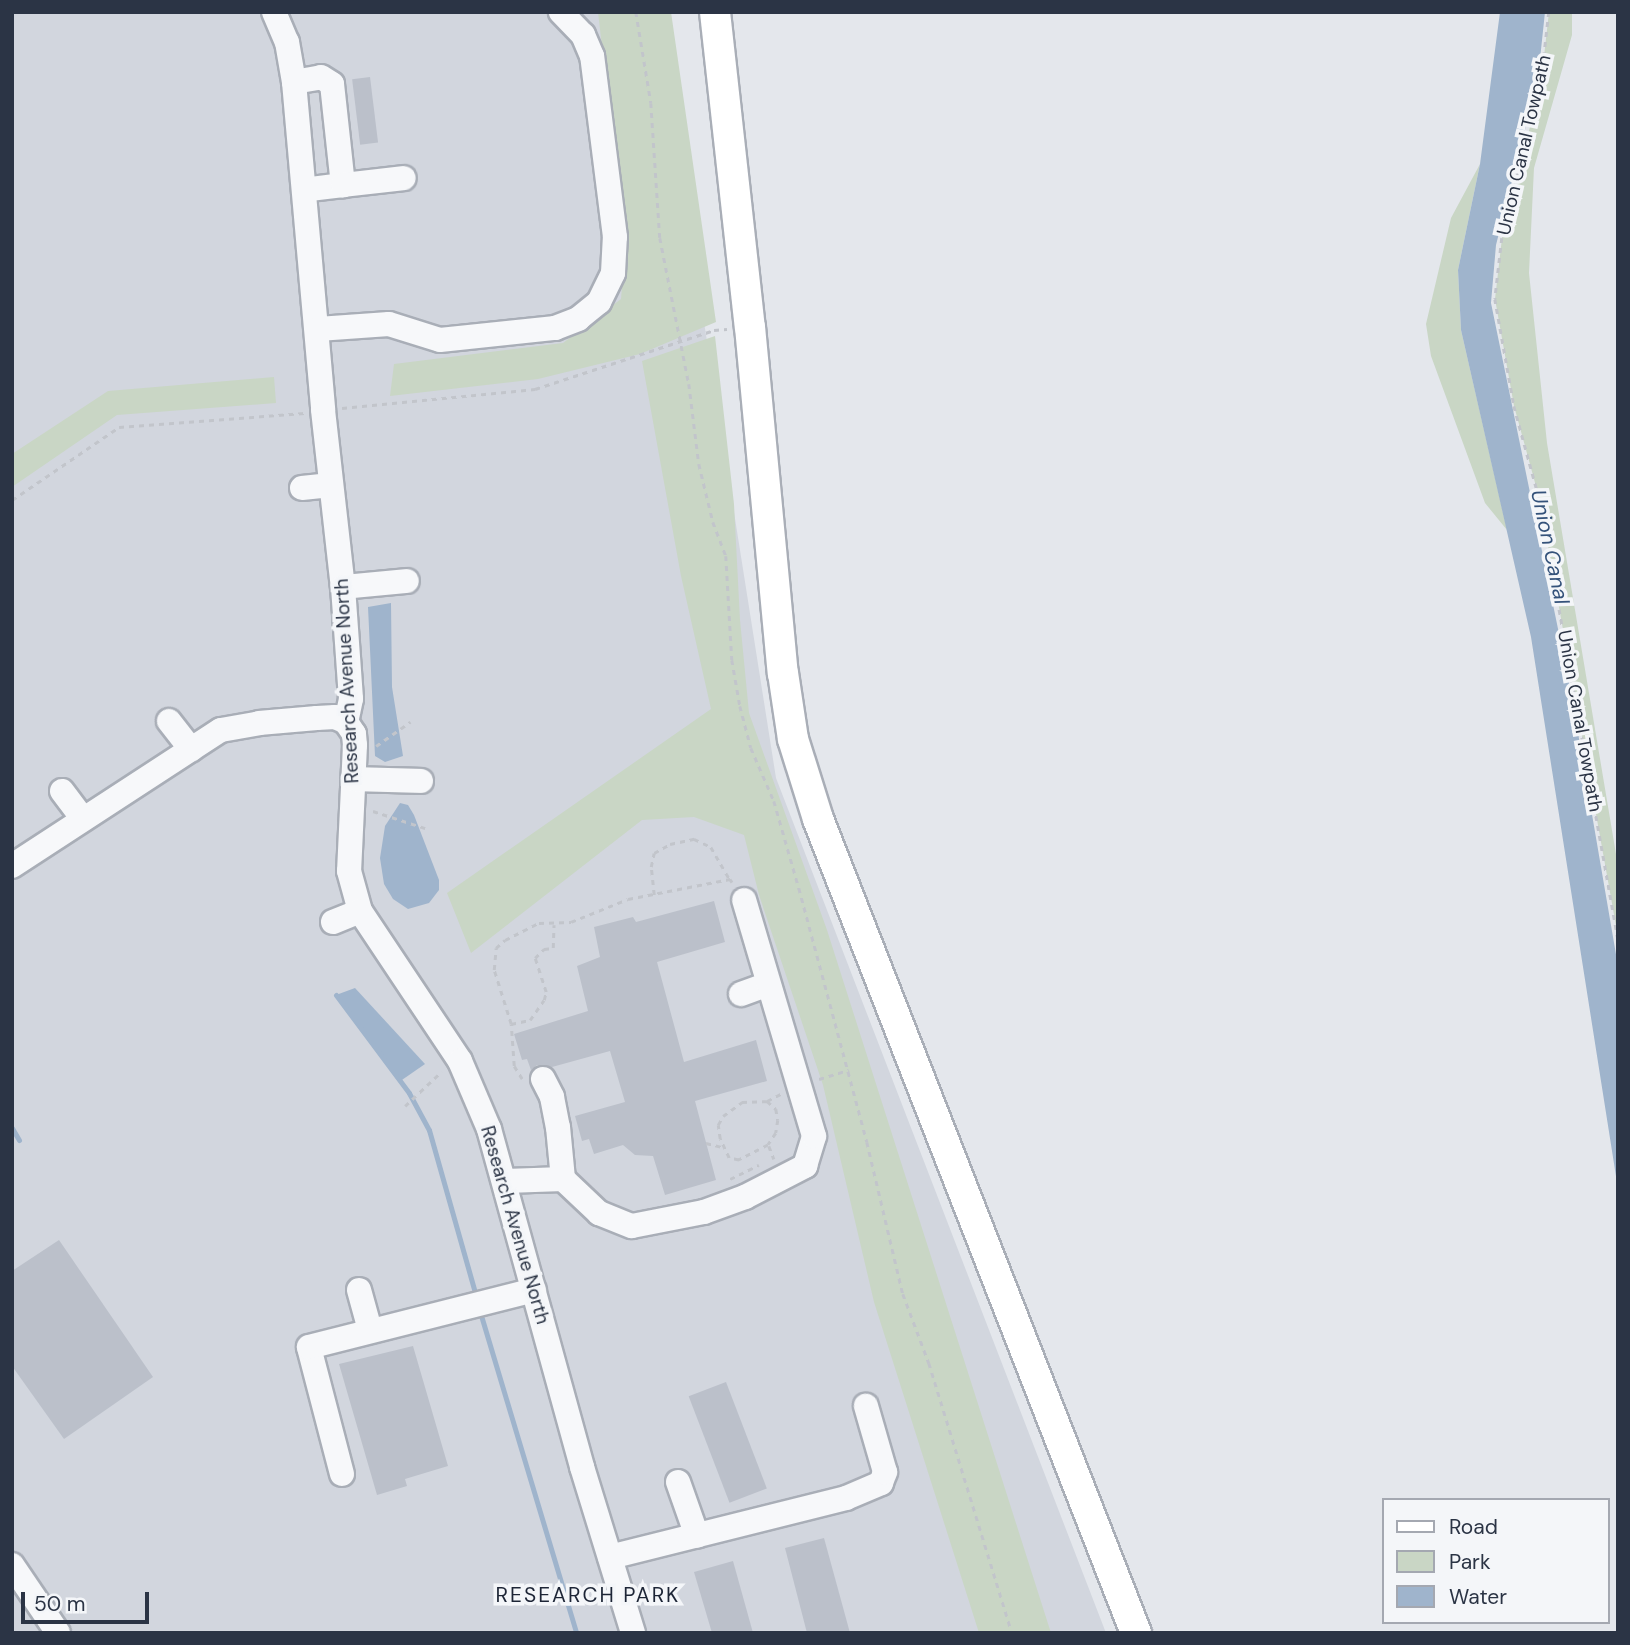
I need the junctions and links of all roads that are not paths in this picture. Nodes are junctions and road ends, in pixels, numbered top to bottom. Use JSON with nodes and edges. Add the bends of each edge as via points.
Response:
{"nodes":[{"id":1,"x":274,"y":12,"type":"edge"},
{"id":2,"x":561,"y":12,"type":"edge"},
{"id":3,"x":715,"y":12,"type":"edge"},
{"id":4,"x":581,"y":24,"type":"edge"},
{"id":5,"x":294,"y":82,"type":"junction"},
{"id":6,"x":404,"y":178,"type":"dead end"},
{"id":7,"x":343,"y":185,"type":"junction"},
{"id":8,"x":304,"y":190,"type":"junction"},
{"id":9,"x":318,"y":330,"type":"junction"},
{"id":10,"x":331,"y":485,"type":"junction"},
{"id":11,"x":302,"y":488,"type":"dead end"},
{"id":12,"x":407,"y":581,"type":"dead end"},
{"id":13,"x":343,"y":587,"type":"junction"},
{"id":14,"x":169,"y":722,"type":"dead end"},
{"id":15,"x":346,"y":722,"type":"junction"},
{"id":16,"x":191,"y":749,"type":"junction"},
{"id":17,"x":355,"y":779,"type":"junction"},
{"id":18,"x":421,"y":781,"type":"dead end"},
{"id":19,"x":62,"y":791,"type":"dead end"},
{"id":20,"x":83,"y":819,"type":"junction"},
{"id":21,"x":12,"y":866,"type":"edge"},
{"id":22,"x":744,"y":900,"type":"road end"},
{"id":23,"x":360,"y":911,"type":"junction"},
{"id":24,"x":333,"y":922,"type":"dead end"},
{"id":25,"x":768,"y":984,"type":"junction"},
{"id":26,"x":741,"y":994,"type":"dead end"},
{"id":27,"x":533,"y":1080,"type":"road end"},
{"id":28,"x":563,"y":1179,"type":"junction"},
{"id":29,"x":506,"y":1181,"type":"junction"},
{"id":30,"x":359,"y":1290,"type":"dead end"},
{"id":31,"x":534,"y":1290,"type":"junction"},
{"id":32,"x":370,"y":1330,"type":"junction"},
{"id":33,"x":866,"y":1406,"type":"dead end"},
{"id":34,"x":342,"y":1474,"type":"dead end"},
{"id":35,"x":678,"y":1482,"type":"dead end"},
{"id":36,"x":697,"y":1536,"type":"junction"},
{"id":37,"x":610,"y":1557,"type":"junction"},
{"id":38,"x":12,"y":1565,"type":"edge"},
{"id":39,"x":58,"y":1633,"type":"edge"},
{"id":40,"x":633,"y":1633,"type":"edge"},
{"id":41,"x":1136,"y":1633,"type":"edge"}],
"edges":[{"from":1,"to":5,"type":"street","name":"Research Avenue North","via":[[287,41]]},
{"from":2,"to":4,"type":"street"},
{"from":3,"to":41,"type":"main road","via":[[783,673],[803,778]]},
{"from":4,"to":9,"type":"street","via":[[592,56],[615,237],[613,273],[598,302],[578,319],[555,328],[440,340],[389,324]]},
{"from":5,"to":7,"type":"street","via":[[321,77],[332,84]]},
{"from":5,"to":8,"type":"street","name":"Research Avenue North"},
{"from":6,"to":7,"type":"street"},
{"from":7,"to":8,"type":"street"},
{"from":8,"to":9,"type":"street","name":"Research Avenue North"},
{"from":9,"to":10,"type":"street","name":"Research Avenue North"},
{"from":10,"to":11,"type":"street"},
{"from":10,"to":13,"type":"street","name":"Research Avenue North"},
{"from":12,"to":13,"type":"street"},
{"from":13,"to":15,"type":"street","name":"Research Avenue North","via":[[351,699]]},
{"from":14,"to":16,"type":"street"},
{"from":15,"to":16,"type":"street","via":[[335,718],[259,723],[221,730]]},
{"from":15,"to":17,"type":"street","name":"Research Avenue North","via":[[354,734]]},
{"from":16,"to":20,"type":"street"},
{"from":17,"to":18,"type":"street"},
{"from":17,"to":23,"type":"street","name":"Research Avenue North","via":[[349,871]]},
{"from":19,"to":20,"type":"street"},
{"from":20,"to":21,"type":"street"},
{"from":22,"to":25,"type":"street"},
{"from":23,"to":24,"type":"street"},
{"from":23,"to":29,"type":"street","name":"Research Avenue North","via":[[460,1061]]},
{"from":25,"to":26,"type":"street"},
{"from":25,"to":28,"type":"street","via":[[814,1136],[805,1166],[704,1212],[632,1226],[599,1213]]},
{"from":27,"to":28,"type":"street","via":[[552,1097]]},
{"from":28,"to":29,"type":"street"},
{"from":29,"to":31,"type":"street","name":"Research Avenue North"},
{"from":30,"to":32,"type":"street"},
{"from":31,"to":32,"type":"street"},
{"from":31,"to":37,"type":"street","name":"Research Avenue North"},
{"from":32,"to":34,"type":"street","via":[[309,1347]]},
{"from":33,"to":36,"type":"street","via":[[884,1472],[881,1483],[846,1498]]},
{"from":35,"to":36,"type":"street"},
{"from":36,"to":37,"type":"street"},
{"from":37,"to":40,"type":"street","name":"Research Avenue North"},
{"from":38,"to":39,"type":"street"}]}
